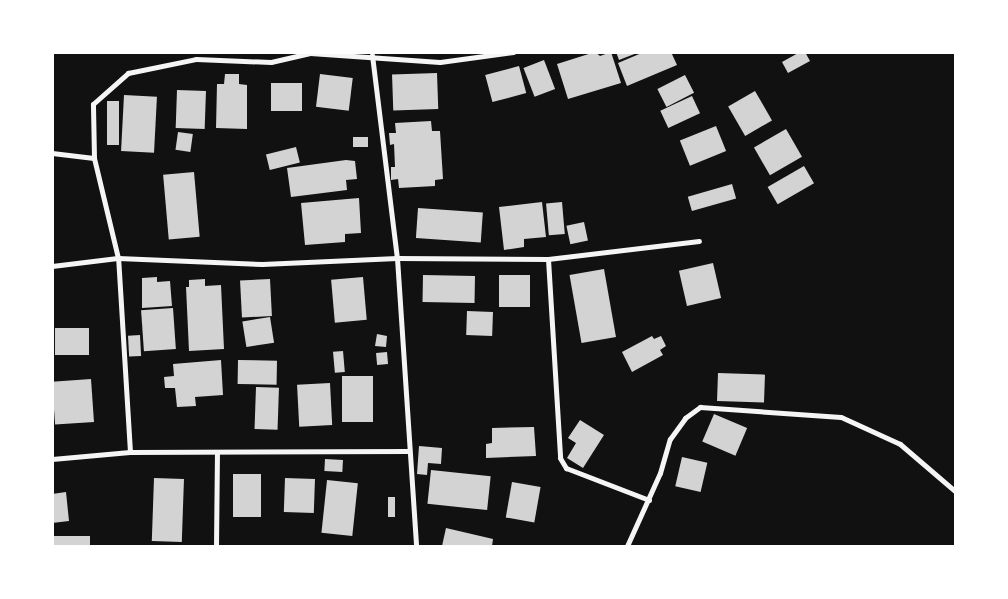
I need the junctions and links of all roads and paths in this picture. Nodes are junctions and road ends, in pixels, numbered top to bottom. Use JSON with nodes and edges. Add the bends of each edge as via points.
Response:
{"nodes":[{"id":1,"x":514,"y":52,"type":"edge"},
{"id":2,"x":310,"y":53,"type":"edge"},
{"id":3,"x":372,"y":55,"type":"junction"},
{"id":4,"x":52,"y":153,"type":"edge"},
{"id":5,"x":94,"y":158,"type":"junction"},
{"id":6,"x":700,"y":240,"type":"dead end"},
{"id":7,"x":118,"y":258,"type":"junction"},
{"id":8,"x":397,"y":258,"type":"junction"},
{"id":9,"x":548,"y":259,"type":"junction"},
{"id":10,"x":52,"y":266,"type":"edge"},
{"id":11,"x":408,"y":451,"type":"junction"},
{"id":12,"x":130,"y":452,"type":"junction"},
{"id":13,"x":217,"y":454,"type":"junction"},
{"id":14,"x":52,"y":458,"type":"edge"},
{"id":15,"x":956,"y":492,"type":"edge"},
{"id":16,"x":649,"y":500,"type":"junction"},
{"id":17,"x":216,"y":546,"type":"edge"},
{"id":18,"x":416,"y":546,"type":"edge"},
{"id":19,"x":627,"y":546,"type":"edge"}],
"edges":[{"from":1,"to":3,"type":"street","via":[[440,62]]},
{"from":2,"to":3,"type":"street"},
{"from":2,"to":5,"type":"street","via":[[271,62],[196,59],[128,73],[93,104]]},
{"from":3,"to":8,"type":"street"},
{"from":4,"to":5,"type":"street"},
{"from":5,"to":7,"type":"street"},
{"from":6,"to":9,"type":"street"},
{"from":7,"to":8,"type":"street","via":[[262,264]]},
{"from":7,"to":10,"type":"street"},
{"from":7,"to":12,"type":"street"},
{"from":8,"to":9,"type":"street"},
{"from":8,"to":11,"type":"street"},
{"from":9,"to":16,"type":"street","via":[[560,458],[566,468]]},
{"from":11,"to":13,"type":"street"},
{"from":11,"to":18,"type":"street"},
{"from":12,"to":13,"type":"street"},
{"from":12,"to":14,"type":"street"},
{"from":13,"to":17,"type":"street"},
{"from":15,"to":16,"type":"street","via":[[900,444],[841,417],[700,407],[685,418],[670,439]]},
{"from":16,"to":19,"type":"street"}]}
